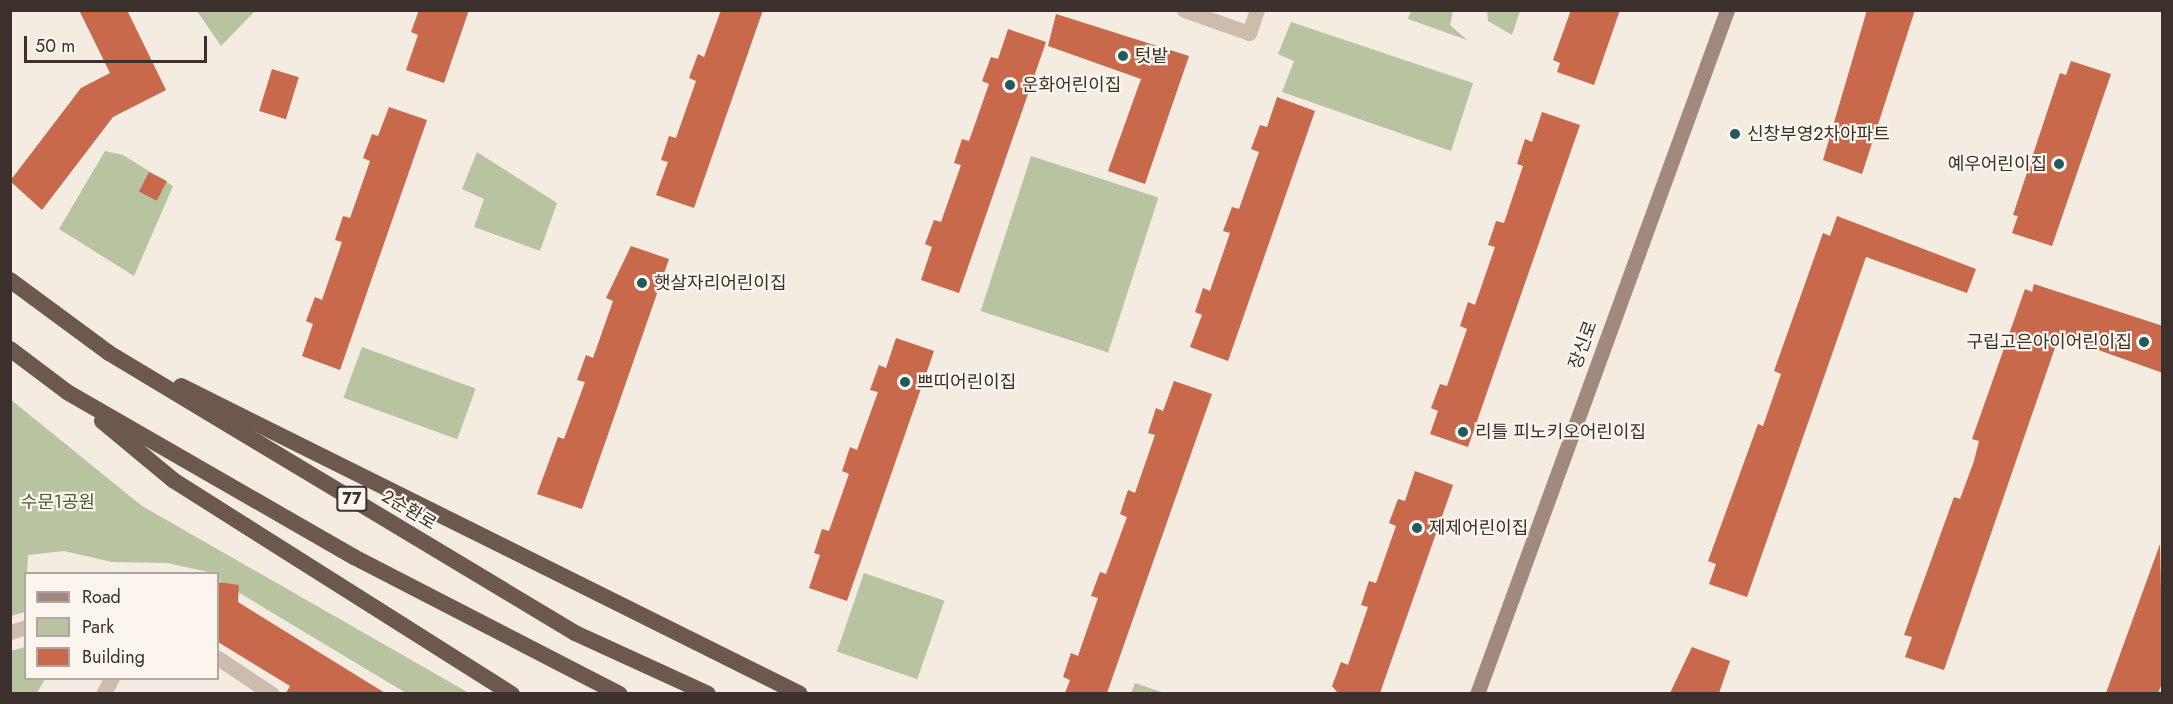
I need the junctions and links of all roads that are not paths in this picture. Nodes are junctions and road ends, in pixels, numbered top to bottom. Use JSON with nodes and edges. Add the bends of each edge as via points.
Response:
{"nodes":[{"id":1,"x":1184,"y":10,"type":"edge"},
{"id":2,"x":1257,"y":10,"type":"edge"},
{"id":3,"x":1727,"y":10,"type":"edge"},
{"id":4,"x":10,"y":280,"type":"edge"},
{"id":5,"x":10,"y":348,"type":"edge"},
{"id":6,"x":109,"y":353,"type":"junction"},
{"id":7,"x":67,"y":392,"type":"junction"},
{"id":8,"x":219,"y":659,"type":"edge"},
{"id":9,"x":111,"y":680,"type":"edge"},
{"id":10,"x":103,"y":693,"type":"edge"},
{"id":11,"x":268,"y":693,"type":"edge"},
{"id":12,"x":512,"y":693,"type":"edge"},
{"id":13,"x":620,"y":693,"type":"edge"},
{"id":14,"x":708,"y":693,"type":"edge"},
{"id":15,"x":800,"y":693,"type":"edge"},
{"id":16,"x":1477,"y":693,"type":"edge"}],
"edges":[{"from":1,"to":2,"type":"street","via":[[1249,33]]},
{"from":3,"to":16,"type":"main road","name":"장신로"},
{"from":4,"to":6,"type":"highway","name":"2순환로","number":"77"},
{"from":5,"to":7,"type":"highway"},
{"from":6,"to":14,"type":"highway","name":"2순환로","number":"77","via":[[575,633]]},
{"from":6,"to":15,"type":"highway","via":[[269,426]]},
{"from":7,"to":12,"type":"highway","via":[[173,480]]},
{"from":7,"to":13,"type":"highway","via":[[354,556]]},
{"from":8,"to":11,"type":"street"},
{"from":9,"to":10,"type":"street"}]}
